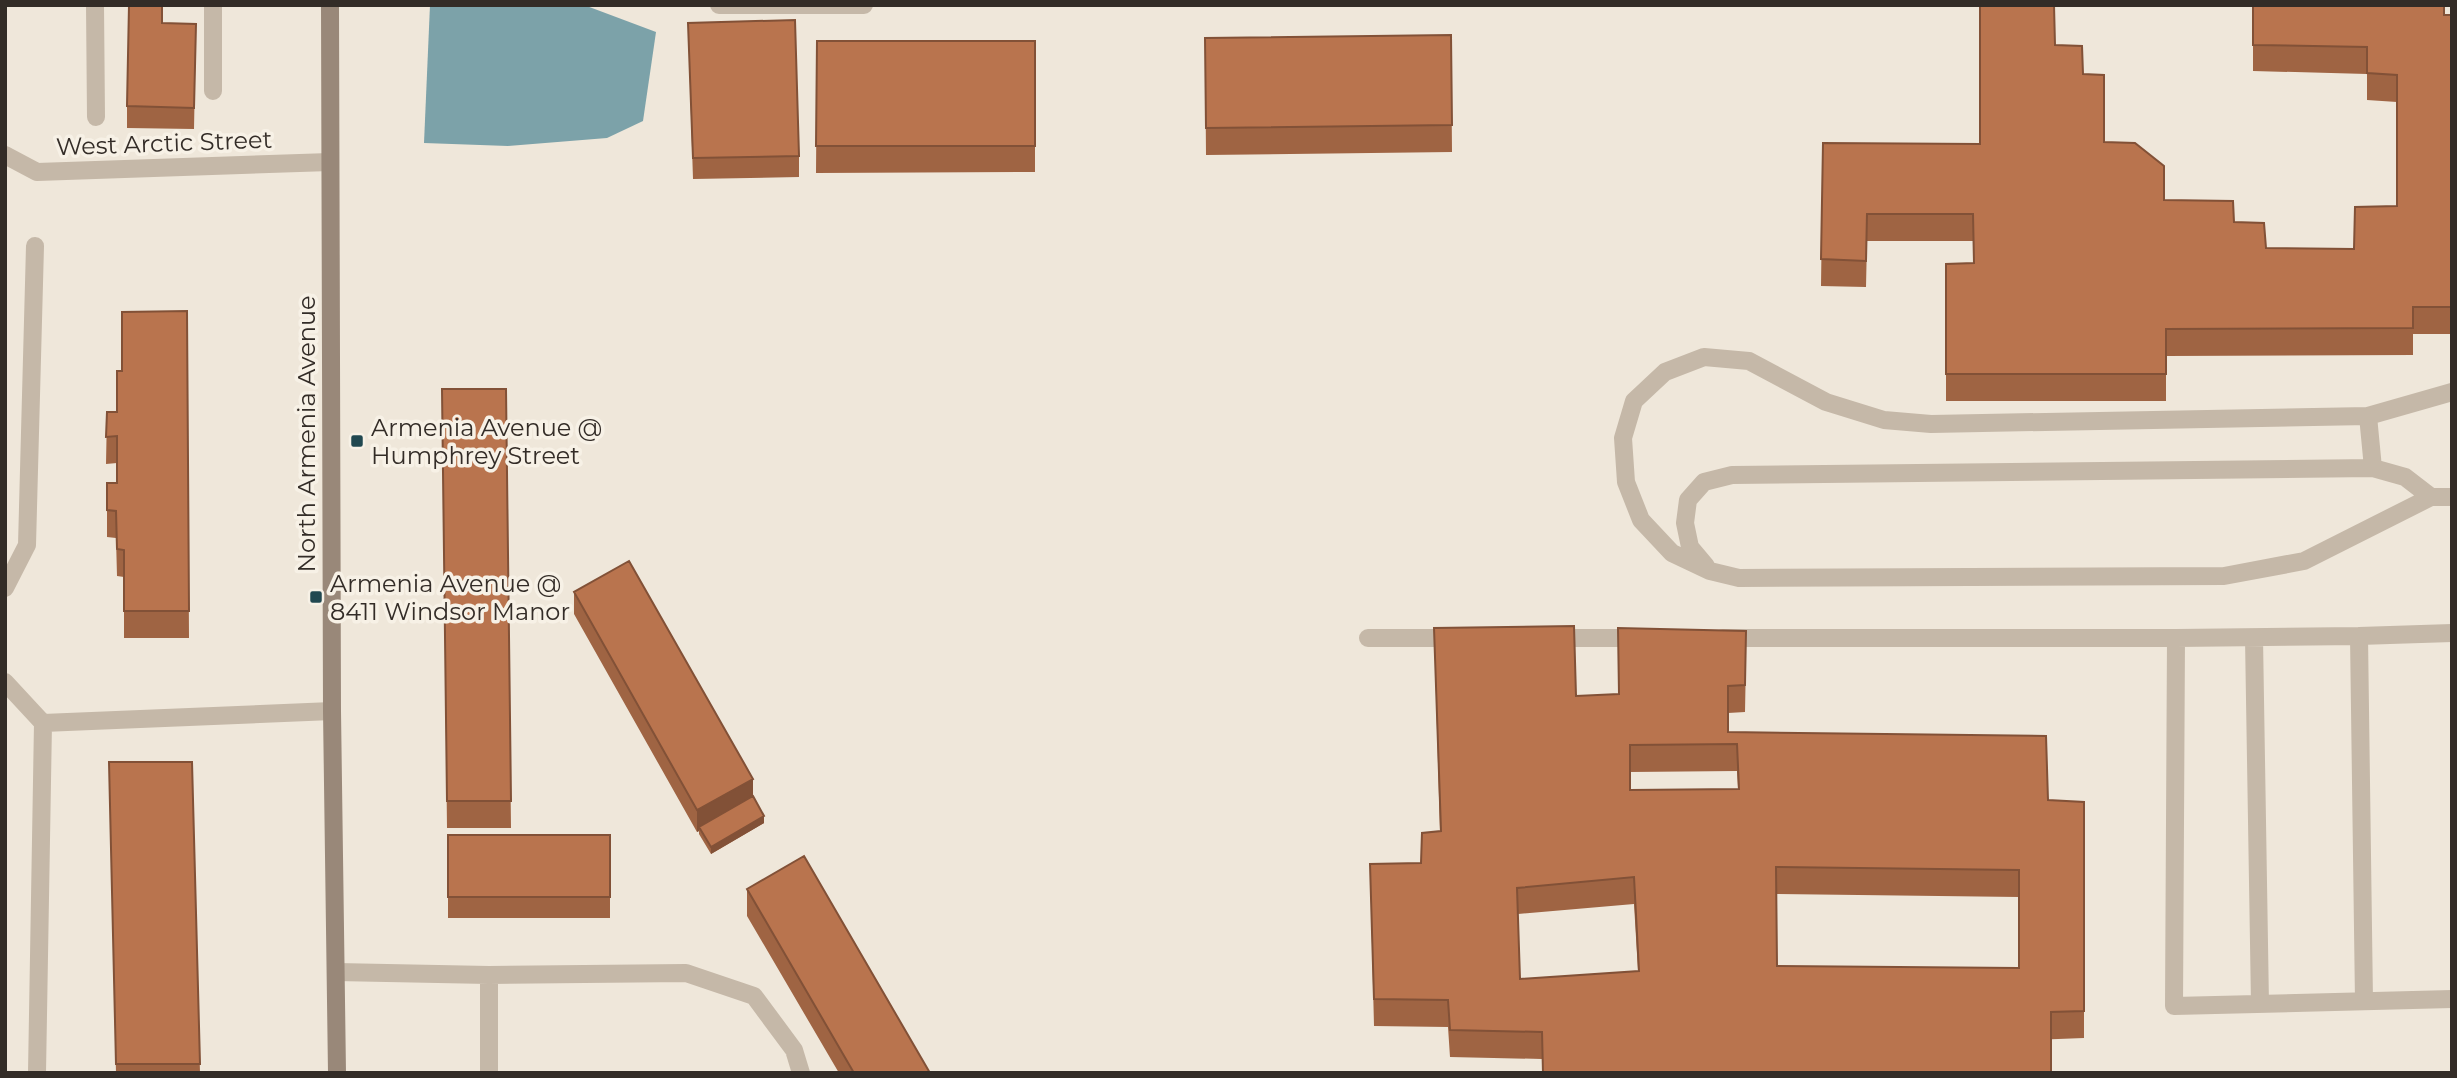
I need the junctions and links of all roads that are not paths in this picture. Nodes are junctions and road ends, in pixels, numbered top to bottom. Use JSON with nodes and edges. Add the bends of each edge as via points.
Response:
{"nodes":[{"id":1,"x":95,"y":5,"type":"edge"},
{"id":2,"x":213,"y":5,"type":"edge"},
{"id":3,"x":330,"y":5,"type":"edge"},
{"id":4,"x":719,"y":5,"type":"edge"},
{"id":5,"x":864,"y":5,"type":"edge"},
{"id":6,"x":880,"y":5,"type":"edge"},
{"id":7,"x":213,"y":91,"type":"dead end"},
{"id":8,"x":96,"y":117,"type":"dead end"},
{"id":9,"x":5,"y":155,"type":"edge"},
{"id":10,"x":330,"y":162,"type":"junction"},
{"id":11,"x":35,"y":246,"type":"dead end"},
{"id":12,"x":2452,"y":392,"type":"edge"},
{"id":13,"x":2368,"y":415,"type":"junction"},
{"id":14,"x":2373,"y":468,"type":"junction"},
{"id":15,"x":2431,"y":497,"type":"junction"},
{"id":16,"x":2452,"y":497,"type":"edge"},
{"id":17,"x":1710,"y":570,"type":"junction"},
{"id":18,"x":5,"y":588,"type":"edge"},
{"id":19,"x":2452,"y":633,"type":"edge"},
{"id":20,"x":2358,"y":636,"type":"junction"},
{"id":21,"x":1480,"y":638,"type":"edge"},
{"id":22,"x":1535,"y":638,"type":"edge"},
{"id":23,"x":1661,"y":638,"type":"edge"},
{"id":24,"x":1703,"y":638,"type":"edge"},
{"id":25,"x":2176,"y":638,"type":"junction"},
{"id":26,"x":2253,"y":638,"type":"junction"},
{"id":27,"x":1368,"y":639,"type":"dead end"},
{"id":28,"x":5,"y":682,"type":"edge"},
{"id":29,"x":332,"y":710,"type":"junction"},
{"id":30,"x":43,"y":723,"type":"junction"},
{"id":31,"x":336,"y":972,"type":"junction"},
{"id":32,"x":489,"y":975,"type":"junction"},
{"id":33,"x":2452,"y":999,"type":"edge"},
{"id":34,"x":2364,"y":1001,"type":"junction"},
{"id":35,"x":2260,"y":1004,"type":"junction"},
{"id":36,"x":37,"y":1073,"type":"edge"},
{"id":37,"x":337,"y":1073,"type":"edge"},
{"id":38,"x":489,"y":1073,"type":"edge"},
{"id":39,"x":801,"y":1073,"type":"edge"}],
"edges":[{"from":1,"to":8,"type":"street"},
{"from":2,"to":7,"type":"street"},
{"from":3,"to":10,"type":"main road","name":"North Armenia Avenue"},
{"from":4,"to":5,"type":"street"},
{"from":5,"to":6,"type":"street"},
{"from":9,"to":10,"type":"street","name":"West Arctic Street","via":[[37,172]]},
{"from":10,"to":29,"type":"main road","name":"North Armenia Avenue"},
{"from":11,"to":18,"type":"street","via":[[27,545]]},
{"from":12,"to":13,"type":"street"},
{"from":13,"to":14,"type":"street"},
{"from":13,"to":17,"type":"street","via":[[1931,424],[1884,420],[1826,402],[1749,361],[1704,356],[1665,372],[1634,401],[1623,438],[1626,482],[1641,520],[1672,553]]},
{"from":14,"to":15,"type":"street","via":[[2405,477]]},
{"from":14,"to":17,"type":"street","via":[[1732,475],[1704,482],[1688,500],[1689,547]]},
{"from":15,"to":16,"type":"street"},
{"from":15,"to":17,"type":"street","via":[[2304,561],[2224,576],[1738,578]]},
{"from":19,"to":20,"type":"street"},
{"from":20,"to":26,"type":"street"},
{"from":20,"to":34,"type":"street"},
{"from":21,"to":27,"type":"street"},
{"from":22,"to":23,"type":"street"},
{"from":24,"to":25,"type":"street"},
{"from":25,"to":26,"type":"street"},
{"from":25,"to":35,"type":"street","via":[[2174,1006]]},
{"from":26,"to":35,"type":"street"},
{"from":28,"to":30,"type":"street"},
{"from":29,"to":30,"type":"street"},
{"from":29,"to":31,"type":"main road","name":"North Armenia Avenue"},
{"from":30,"to":36,"type":"street"},
{"from":31,"to":32,"type":"street"},
{"from":31,"to":37,"type":"main road","name":"North Armenia Avenue"},
{"from":32,"to":38,"type":"street"},
{"from":32,"to":39,"type":"street","via":[[686,973],[754,996],[794,1050]]},
{"from":33,"to":34,"type":"street"},
{"from":34,"to":35,"type":"street"}]}
